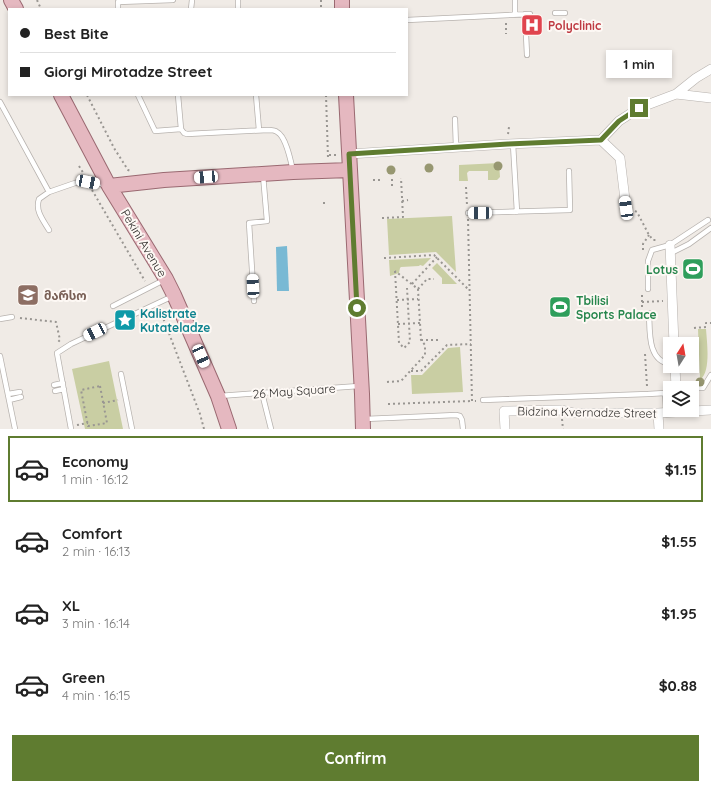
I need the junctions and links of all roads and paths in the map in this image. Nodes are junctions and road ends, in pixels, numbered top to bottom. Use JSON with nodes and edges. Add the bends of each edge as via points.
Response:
{"nodes":[{"id":1,"x":173,"y":0,"type":"edge"},
{"id":2,"x":514,"y":0,"type":"edge"},
{"id":3,"x":118,"y":8,"type":"edge"},
{"id":4,"x":564,"y":12,"type":"dead end"},
{"id":5,"x":555,"y":13,"type":"dead end"},
{"id":6,"x":506,"y":15,"type":"junction"},
{"id":7,"x":515,"y":15,"type":"junction"},
{"id":8,"x":408,"y":20,"type":"edge"},
{"id":9,"x":506,"y":34,"type":"dead end"},
{"id":10,"x":527,"y":55,"type":"dead end"},
{"id":11,"x":711,"y":69,"type":"edge"},
{"id":12,"x":676,"y":94,"type":"junction"},
{"id":13,"x":62,"y":96,"type":"edge"},
{"id":14,"x":88,"y":96,"type":"edge"},
{"id":15,"x":138,"y":96,"type":"edge"},
{"id":16,"x":178,"y":96,"type":"edge"},
{"id":17,"x":256,"y":96,"type":"edge"},
{"id":18,"x":326,"y":96,"type":"edge"},
{"id":19,"x":346,"y":96,"type":"edge"},
{"id":20,"x":711,"y":98,"type":"edge"},
{"id":21,"x":0,"y":102,"type":"edge"},
{"id":22,"x":456,"y":119,"type":"dead end"},
{"id":23,"x":181,"y":129,"type":"junction"},
{"id":24,"x":259,"y":130,"type":"junction"},
{"id":25,"x":601,"y":140,"type":"junction"},
{"id":26,"x":513,"y":144,"type":"junction"},
{"id":27,"x":456,"y":147,"type":"junction"},
{"id":28,"x":349,"y":154,"type":"junction"},
{"id":29,"x":324,"y":160,"type":"dead end"},
{"id":30,"x":350,"y":170,"type":"junction"},
{"id":31,"x":569,"y":171,"type":"dead end"},
{"id":32,"x":136,"y":172,"type":"dead end"},
{"id":33,"x":293,"y":172,"type":"junction"},
{"id":34,"x":263,"y":174,"type":"junction"},
{"id":35,"x":401,"y":178,"type":"dead end"},
{"id":36,"x":392,"y":179,"type":"dead end"},
{"id":37,"x":373,"y":180,"type":"dead end"},
{"id":38,"x":380,"y":180,"type":"dead end"},
{"id":39,"x":88,"y":182,"type":"junction"},
{"id":40,"x":109,"y":186,"type":"junction"},
{"id":41,"x":392,"y":187,"type":"dead end"},
{"id":42,"x":466,"y":187,"type":"dead end"},
{"id":43,"x":49,"y":192,"type":"junction"},
{"id":44,"x":408,"y":200,"type":"dead end"},
{"id":45,"x":402,"y":201,"type":"junction"},
{"id":46,"x":324,"y":202,"type":"dead end"},
{"id":47,"x":324,"y":206,"type":"dead end"},
{"id":48,"x":626,"y":208,"type":"joint"},
{"id":49,"x":517,"y":212,"type":"junction"},
{"id":50,"x":468,"y":213,"type":"junction"},
{"id":51,"x":382,"y":218,"type":"dead end"},
{"id":52,"x":708,"y":220,"type":"dead end"},
{"id":53,"x":711,"y":228,"type":"edge"},
{"id":54,"x":49,"y":230,"type":"dead end"},
{"id":55,"x":671,"y":249,"type":"junction"},
{"id":56,"x":437,"y":257,"type":"junction"},
{"id":57,"x":384,"y":258,"type":"dead end"},
{"id":58,"x":434,"y":279,"type":"dead end"},
{"id":59,"x":166,"y":280,"type":"junction"},
{"id":60,"x":412,"y":284,"type":"junction"},
{"id":61,"x":149,"y":288,"type":"junction"},
{"id":62,"x":407,"y":288,"type":"dead end"},
{"id":63,"x":641,"y":288,"type":"dead end"},
{"id":64,"x":418,"y":289,"type":"junction"},
{"id":65,"x":468,"y":289,"type":"junction"},
{"id":66,"x":648,"y":289,"type":"dead end"},
{"id":67,"x":174,"y":295,"type":"junction"},
{"id":68,"x":418,"y":299,"type":"junction"},
{"id":69,"x":397,"y":300,"type":"junction"},
{"id":70,"x":408,"y":300,"type":"junction"},
{"id":71,"x":254,"y":301,"type":"dead end"},
{"id":72,"x":658,"y":301,"type":"dead end"},
{"id":73,"x":642,"y":302,"type":"junction"},
{"id":74,"x":157,"y":303,"type":"junction"},
{"id":75,"x":113,"y":306,"type":"dead end"},
{"id":76,"x":649,"y":313,"type":"dead end"},
{"id":77,"x":643,"y":314,"type":"dead end"},
{"id":78,"x":12,"y":317,"type":"joint"},
{"id":79,"x":0,"y":319,"type":"edge"},
{"id":80,"x":409,"y":323,"type":"junction"},
{"id":81,"x":420,"y":323,"type":"junction"},
{"id":82,"x":711,"y":323,"type":"edge"},
{"id":83,"x":398,"y":324,"type":"junction"},
{"id":84,"x":694,"y":328,"type":"dead end"},
{"id":85,"x":674,"y":337,"type":"edge"},
{"id":86,"x":60,"y":340,"type":"dead end"},
{"id":87,"x":421,"y":340,"type":"junction"},
{"id":88,"x":440,"y":340,"type":"dead end"},
{"id":89,"x":471,"y":344,"type":"junction"},
{"id":90,"x":645,"y":349,"type":"dead end"},
{"id":91,"x":0,"y":356,"type":"edge"},
{"id":92,"x":663,"y":362,"type":"edge"},
{"id":93,"x":410,"y":372,"type":"junction"},
{"id":94,"x":121,"y":374,"type":"dead end"},
{"id":95,"x":711,"y":375,"type":"edge"},
{"id":96,"x":387,"y":382,"type":"dead end"},
{"id":97,"x":63,"y":386,"type":"junction"},
{"id":98,"x":361,"y":386,"type":"junction"},
{"id":99,"x":55,"y":388,"type":"dead end"},
{"id":100,"x":699,"y":388,"type":"edge"},
{"id":101,"x":262,"y":393,"type":"junction"},
{"id":102,"x":663,"y":393,"type":"edge"},
{"id":103,"x":21,"y":394,"type":"dead end"},
{"id":104,"x":648,"y":394,"type":"junction"},
{"id":105,"x":218,"y":396,"type":"junction"},
{"id":106,"x":9,"y":397,"type":"junction"},
{"id":107,"x":125,"y":399,"type":"junction"},
{"id":108,"x":484,"y":400,"type":"joint"},
{"id":109,"x":472,"y":401,"type":"junction"},
{"id":110,"x":103,"y":403,"type":"junction"},
{"id":111,"x":663,"y":403,"type":"edge"},
{"id":112,"x":388,"y":404,"type":"dead end"},
{"id":113,"x":711,"y":410,"type":"edge"},
{"id":114,"x":662,"y":413,"type":"junction"},
{"id":115,"x":361,"y":426,"type":"edge"},
{"id":116,"x":15,"y":429,"type":"edge"},
{"id":117,"x":71,"y":429,"type":"edge"},
{"id":118,"x":132,"y":429,"type":"edge"},
{"id":119,"x":204,"y":429,"type":"edge"},
{"id":120,"x":229,"y":429,"type":"edge"},
{"id":121,"x":271,"y":429,"type":"edge"},
{"id":122,"x":463,"y":429,"type":"edge"},
{"id":123,"x":504,"y":429,"type":"edge"},
{"id":124,"x":659,"y":429,"type":"edge"}],
"edges":[{"from":1,"to":3,"type":"lane","via":[[118,2]]},
{"from":2,"to":7,"type":"lane"},
{"from":4,"to":5,"type":"lane"},
{"from":6,"to":7,"type":"lane"},
{"from":6,"to":8,"type":"lane"},
{"from":6,"to":9,"type":"path"},
{"from":7,"to":10,"type":"lane","via":[[528,14]]},
{"from":11,"to":12,"type":"street"},
{"from":12,"to":20,"type":"street"},
{"from":12,"to":25,"type":"street","via":[[639,108],[619,121]]},
{"from":13,"to":40,"type":"main road","name":"Pekini Avenue"},
{"from":14,"to":32,"type":"path","via":[[128,170]]},
{"from":15,"to":23,"type":"lane","via":[[155,131]]},
{"from":16,"to":23,"type":"lane"},
{"from":17,"to":24,"type":"lane"},
{"from":18,"to":29,"type":"path","via":[[329,155]]},
{"from":19,"to":28,"type":"main road"},
{"from":21,"to":43,"type":"lane"},
{"from":22,"to":27,"type":"lane"},
{"from":23,"to":24,"type":"lane","via":[[187,134]]},
{"from":24,"to":33,"type":"lane","via":[[277,131],[282,136]]},
{"from":25,"to":26,"type":"street"},
{"from":25,"to":48,"type":"street","via":[[620,158]]},
{"from":26,"to":27,"type":"street"},
{"from":26,"to":49,"type":"lane"},
{"from":27,"to":28,"type":"street"},
{"from":28,"to":30,"type":"main road"},
{"from":30,"to":33,"type":"main road"},
{"from":30,"to":98,"type":"main road"},
{"from":31,"to":49,"type":"lane","via":[[570,210]]},
{"from":33,"to":34,"type":"main road"},
{"from":34,"to":40,"type":"main road"},
{"from":34,"to":71,"type":"lane","via":[[267,221],[249,223]]},
{"from":35,"to":45,"type":"path"},
{"from":36,"to":41,"type":"path"},
{"from":37,"to":38,"type":"path"},
{"from":39,"to":40,"type":"lane"},
{"from":39,"to":43,"type":"lane","via":[[75,183]]},
{"from":39,"to":61,"type":"path"},
{"from":40,"to":59,"type":"main road","name":"Pekini Avenue"},
{"from":42,"to":50,"type":"path"},
{"from":43,"to":54,"type":"lane","via":[[38,200],[37,204],[38,211]]},
{"from":44,"to":45,"type":"path"},
{"from":45,"to":51,"type":"path","via":[[403,217]]},
{"from":46,"to":47,"type":"path"},
{"from":48,"to":55,"type":"path","via":[[637,212],[653,240],[662,241]]},
{"from":49,"to":50,"type":"lane"},
{"from":50,"to":65,"type":"path"},
{"from":52,"to":55,"type":"lane"},
{"from":53,"to":55,"type":"lane","via":[[689,244]]},
{"from":55,"to":66,"type":"lane","via":[[652,250],[648,261]]},
{"from":55,"to":85,"type":"street"},
{"from":56,"to":57,"type":"path","via":[[434,254]]},
{"from":56,"to":60,"type":"path"},
{"from":56,"to":65,"type":"path"},
{"from":58,"to":64,"type":"path","via":[[427,279]]},
{"from":59,"to":61,"type":"lane"},
{"from":59,"to":67,"type":"main road","name":"Pekini Avenue"},
{"from":60,"to":64,"type":"path"},
{"from":60,"to":69,"type":"path","via":[[396,271]]},
{"from":61,"to":75,"type":"lane"},
{"from":62,"to":70,"type":"path"},
{"from":63,"to":73,"type":"path"},
{"from":64,"to":68,"type":"path"},
{"from":65,"to":89,"type":"path"},
{"from":67,"to":74,"type":"lane"},
{"from":67,"to":105,"type":"main road","name":"Pekini Avenue"},
{"from":68,"to":70,"type":"path"},
{"from":68,"to":81,"type":"path"},
{"from":69,"to":70,"type":"path"},
{"from":69,"to":83,"type":"path"},
{"from":70,"to":80,"type":"path"},
{"from":72,"to":73,"type":"path"},
{"from":73,"to":77,"type":"path"},
{"from":74,"to":97,"type":"lane","via":[[71,344],[58,353]]},
{"from":74,"to":119,"type":"path"},
{"from":76,"to":92,"type":"lane","via":[[651,343],[655,356]]},
{"from":78,"to":79,"type":"lane"},
{"from":78,"to":86,"type":"path","via":[[56,322]]},
{"from":80,"to":81,"type":"path"},
{"from":80,"to":83,"type":"path"},
{"from":80,"to":83,"type":"path","via":[[410,342],[404,348],[399,343]]},
{"from":81,"to":87,"type":"path"},
{"from":82,"to":84,"type":"path","via":[[706,323],[706,327]]},
{"from":87,"to":88,"type":"path"},
{"from":87,"to":93,"type":"path","via":[[425,345],[425,355]]},
{"from":89,"to":93,"type":"path","via":[[447,345],[421,371]]},
{"from":89,"to":109,"type":"path"},
{"from":90,"to":104,"type":"path"},
{"from":91,"to":106,"type":"lane"},
{"from":93,"to":96,"type":"path","via":[[401,381]]},
{"from":94,"to":107,"type":"lane"},
{"from":95,"to":100,"type":"lane","via":[[703,388]]},
{"from":97,"to":99,"type":"lane"},
{"from":97,"to":117,"type":"lane"},
{"from":98,"to":101,"type":"lane","name":"26 May Square"},
{"from":98,"to":115,"type":"main road"},
{"from":101,"to":105,"type":"lane","name":"26 May Square"},
{"from":101,"to":121,"type":"lane"},
{"from":102,"to":104,"type":"lane"},
{"from":103,"to":106,"type":"lane"},
{"from":104,"to":108,"type":"lane"},
{"from":105,"to":120,"type":"main road"},
{"from":106,"to":116,"type":"lane"},
{"from":107,"to":110,"type":"path"},
{"from":107,"to":118,"type":"lane"},
{"from":108,"to":109,"type":"path"},
{"from":109,"to":112,"type":"path"},
{"from":110,"to":110,"type":"path","via":[[100,386],[81,390],[88,426],[107,423]]},
{"from":111,"to":114,"type":"lane"},
{"from":113,"to":114,"type":"street","name":"Bidzina Kvernadze Street"},
{"from":114,"to":123,"type":"street","name":"Bidzina Kvernadze Street","via":[[504,411]]},
{"from":114,"to":124,"type":"street"},
{"from":115,"to":122,"type":"lane","via":[[456,415],[462,420]]}]}
